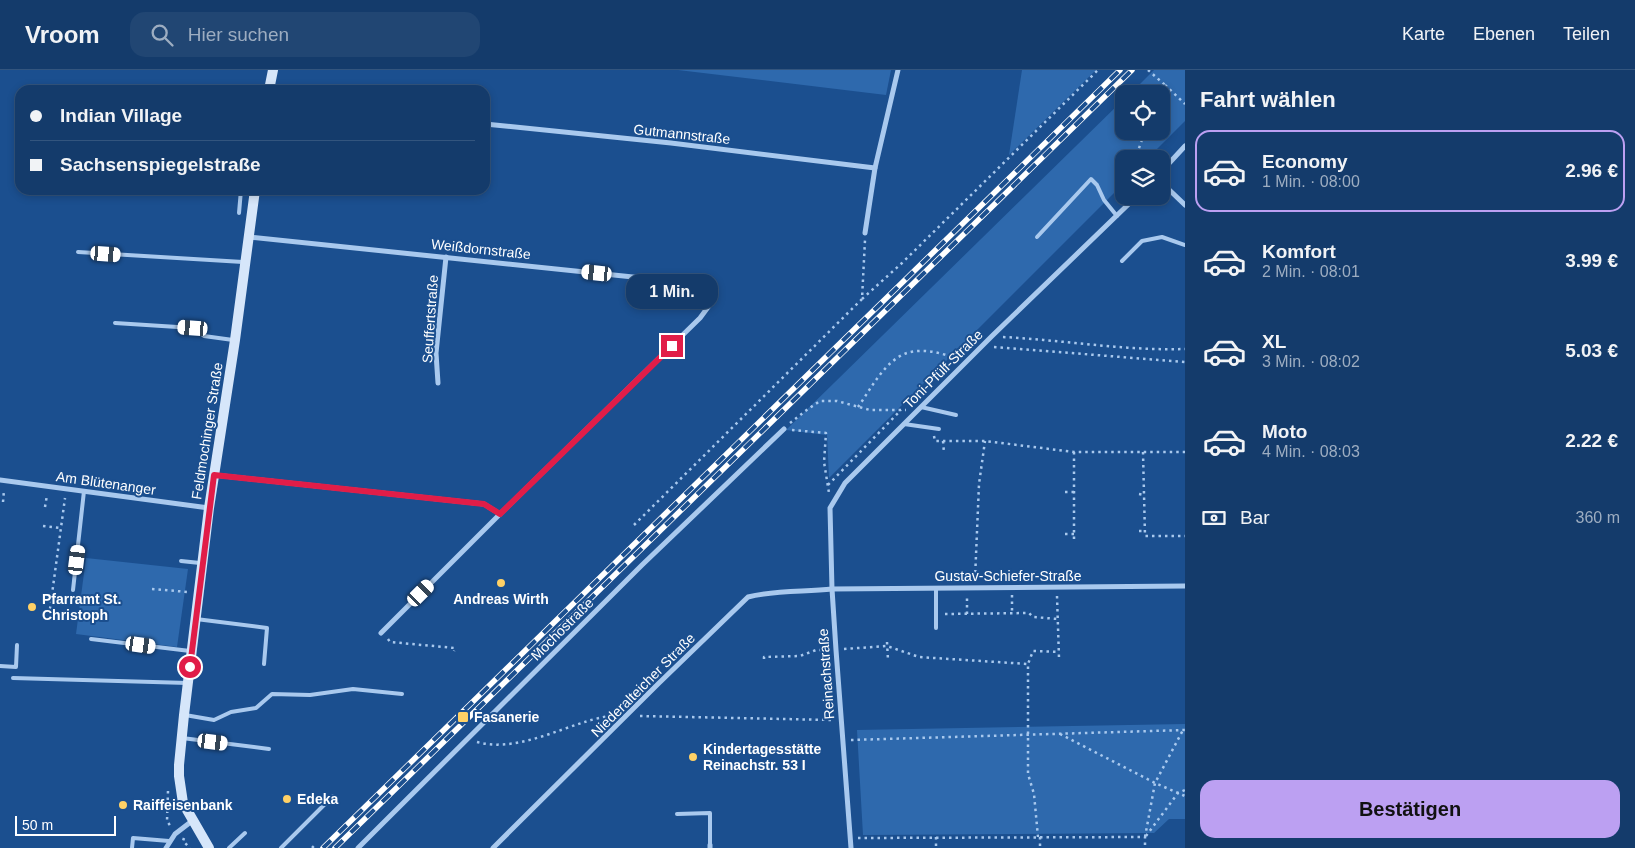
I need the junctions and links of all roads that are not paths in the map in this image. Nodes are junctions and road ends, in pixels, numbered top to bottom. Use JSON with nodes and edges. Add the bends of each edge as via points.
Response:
{"nodes":[{"id":1,"x":273,"y":70,"type":"edge"},
{"id":2,"x":898,"y":70,"type":"edge"},
{"id":3,"x":270,"y":85,"type":"edge"},
{"id":4,"x":490,"y":125,"type":"edge"},
{"id":5,"x":1185,"y":146,"type":"edge"},
{"id":6,"x":1170,"y":162,"type":"edge"},
{"id":7,"x":876,"y":168,"type":"junction"},
{"id":8,"x":1170,"y":191,"type":"edge"},
{"id":9,"x":241,"y":195,"type":"edge"},
{"id":10,"x":254,"y":195,"type":"edge"},
{"id":11,"x":1128,"y":205,"type":"edge"},
{"id":12,"x":1185,"y":205,"type":"edge"},
{"id":13,"x":240,"y":213,"type":"dead end"},
{"id":14,"x":1117,"y":216,"type":"junction"},
{"id":15,"x":865,"y":234,"type":"road end"},
{"id":16,"x":249,"y":237,"type":"junction"},
{"id":17,"x":1037,"y":237,"type":"dead end"},
{"id":18,"x":1185,"y":245,"type":"edge"},
{"id":19,"x":78,"y":252,"type":"dead end"},
{"id":20,"x":446,"y":257,"type":"junction"},
{"id":21,"x":1122,"y":261,"type":"dead end"},
{"id":22,"x":246,"y":263,"type":"junction"},
{"id":23,"x":115,"y":323,"type":"dead end"},
{"id":24,"x":235,"y":340,"type":"junction"},
{"id":25,"x":438,"y":383,"type":"dead end"},
{"id":26,"x":919,"y":409,"type":"junction"},
{"id":27,"x":956,"y":415,"type":"dead end"},
{"id":28,"x":904,"y":424,"type":"junction"},
{"id":29,"x":784,"y":429,"type":"road end"},
{"id":30,"x":939,"y":429,"type":"dead end"},
{"id":31,"x":214,"y":475,"type":"junction"},
{"id":32,"x":0,"y":480,"type":"edge"},
{"id":33,"x":84,"y":491,"type":"junction"},
{"id":34,"x":209,"y":508,"type":"junction"},
{"id":35,"x":500,"y":514,"type":"junction"},
{"id":36,"x":181,"y":561,"type":"dead end"},
{"id":37,"x":203,"y":563,"type":"junction"},
{"id":38,"x":1185,"y":586,"type":"edge"},
{"id":39,"x":936,"y":588,"type":"junction"},
{"id":40,"x":832,"y":589,"type":"junction"},
{"id":41,"x":73,"y":590,"type":"dead end"},
{"id":42,"x":196,"y":619,"type":"junction"},
{"id":43,"x":936,"y":628,"type":"dead end"},
{"id":44,"x":381,"y":633,"type":"road end"},
{"id":45,"x":91,"y":639,"type":"dead end"},
{"id":46,"x":17,"y":645,"type":"dead end"},
{"id":47,"x":192,"y":652,"type":"junction"},
{"id":48,"x":264,"y":664,"type":"dead end"},
{"id":49,"x":0,"y":666,"type":"edge"},
{"id":50,"x":13,"y":678,"type":"dead end"},
{"id":51,"x":188,"y":683,"type":"junction"},
{"id":52,"x":402,"y":694,"type":"dead end"},
{"id":53,"x":184,"y":715,"type":"junction"},
{"id":54,"x":182,"y":738,"type":"junction"},
{"id":55,"x":269,"y":749,"type":"dead end"},
{"id":56,"x":333,"y":796,"type":"dead end"},
{"id":57,"x":677,"y":814,"type":"dead end"},
{"id":58,"x":192,"y":821,"type":"junction"},
{"id":59,"x":245,"y":833,"type":"dead end"},
{"id":60,"x":169,"y":841,"type":"junction"},
{"id":61,"x":710,"y":846,"type":"edge"},
{"id":62,"x":132,"y":848,"type":"edge"},
{"id":63,"x":166,"y":848,"type":"edge"},
{"id":64,"x":209,"y":848,"type":"edge"},
{"id":65,"x":229,"y":848,"type":"edge"},
{"id":66,"x":280,"y":848,"type":"edge"},
{"id":67,"x":358,"y":848,"type":"edge"},
{"id":68,"x":493,"y":848,"type":"edge"},
{"id":69,"x":851,"y":848,"type":"edge"}],
"edges":[{"from":1,"to":3,"type":"main road"},
{"from":2,"to":7,"type":"street"},
{"from":4,"to":7,"type":"street","name":"Gutmannstraße"},
{"from":5,"to":6,"type":"street"},
{"from":7,"to":15,"type":"street"},
{"from":8,"to":12,"type":"street"},
{"from":9,"to":13,"type":"lane"},
{"from":10,"to":16,"type":"main road","name":"Feldmochinger Straße"},
{"from":11,"to":14,"type":"street","name":"Toni-Pfülf-Straße"},
{"from":14,"to":17,"type":"lane","via":[[1091,179]]},
{"from":14,"to":26,"type":"street","name":"Toni-Pfülf-Straße"},
{"from":16,"to":20,"type":"street","name":"Weißdornstraße"},
{"from":16,"to":22,"type":"main road","name":"Feldmochinger Straße"},
{"from":18,"to":21,"type":"lane","via":[[1162,237],[1142,241]]},
{"from":19,"to":22,"type":"lane"},
{"from":20,"to":25,"type":"street","name":"Seuffertstraße","via":[[436,353]]},
{"from":20,"to":35,"type":"street","name":"Weißdornstraße","via":[[710,285],[714,299],[700,318]]},
{"from":22,"to":24,"type":"main road","name":"Feldmochinger Straße"},
{"from":23,"to":24,"type":"lane","via":[[193,328],[204,336]]},
{"from":24,"to":31,"type":"main road","name":"Feldmochinger Straße"},
{"from":26,"to":27,"type":"lane"},
{"from":26,"to":28,"type":"street","name":"Toni-Pfülf-Straße"},
{"from":28,"to":30,"type":"lane"},
{"from":28,"to":40,"type":"street","name":"Toni-Pfülf-Straße","via":[[846,483],[830,508]]},
{"from":29,"to":67,"type":"street","name":"Mochostraße"},
{"from":31,"to":34,"type":"main road","name":"Feldmochinger Straße"},
{"from":31,"to":35,"type":"street","via":[[484,504]]},
{"from":32,"to":33,"type":"street","name":"Am Blütenanger"},
{"from":33,"to":34,"type":"street","name":"Am Blütenanger"},
{"from":33,"to":41,"type":"lane"},
{"from":34,"to":37,"type":"main road","name":"Feldmochinger Straße"},
{"from":35,"to":44,"type":"street"},
{"from":36,"to":37,"type":"lane"},
{"from":37,"to":42,"type":"main road","name":"Feldmochinger Straße"},
{"from":38,"to":39,"type":"street","name":"Gustav-Schiefer-Straße"},
{"from":39,"to":40,"type":"street","name":"Gustav-Schiefer-Straße"},
{"from":39,"to":43,"type":"lane"},
{"from":40,"to":68,"type":"street","name":"Niederalteicher Straße","via":[[764,593],[748,598]]},
{"from":40,"to":69,"type":"street","name":"Reinachstraße"},
{"from":42,"to":47,"type":"main road","name":"Feldmochinger Straße"},
{"from":42,"to":48,"type":"lane","via":[[267,628]]},
{"from":45,"to":47,"type":"lane"},
{"from":46,"to":49,"type":"lane","via":[[16,667]]},
{"from":47,"to":51,"type":"main road","name":"Feldmochinger Straße"},
{"from":50,"to":51,"type":"lane"},
{"from":51,"to":53,"type":"main road","name":"Feldmochinger Straße"},
{"from":52,"to":53,"type":"lane","via":[[353,689],[310,695],[272,694],[256,708],[231,712],[214,720]]},
{"from":53,"to":54,"type":"main road","name":"Feldmochinger Straße"},
{"from":54,"to":55,"type":"lane"},
{"from":54,"to":58,"type":"main road","name":"Feldmochinger Straße","via":[[179,776],[183,803]]},
{"from":56,"to":66,"type":"lane"},
{"from":57,"to":61,"type":"lane","via":[[710,813]]},
{"from":58,"to":60,"type":"street"},
{"from":58,"to":64,"type":"main road","name":"Feldmochinger Straße"},
{"from":59,"to":65,"type":"lane"},
{"from":60,"to":62,"type":"lane","via":[[133,838]]},
{"from":60,"to":63,"type":"street"}]}
